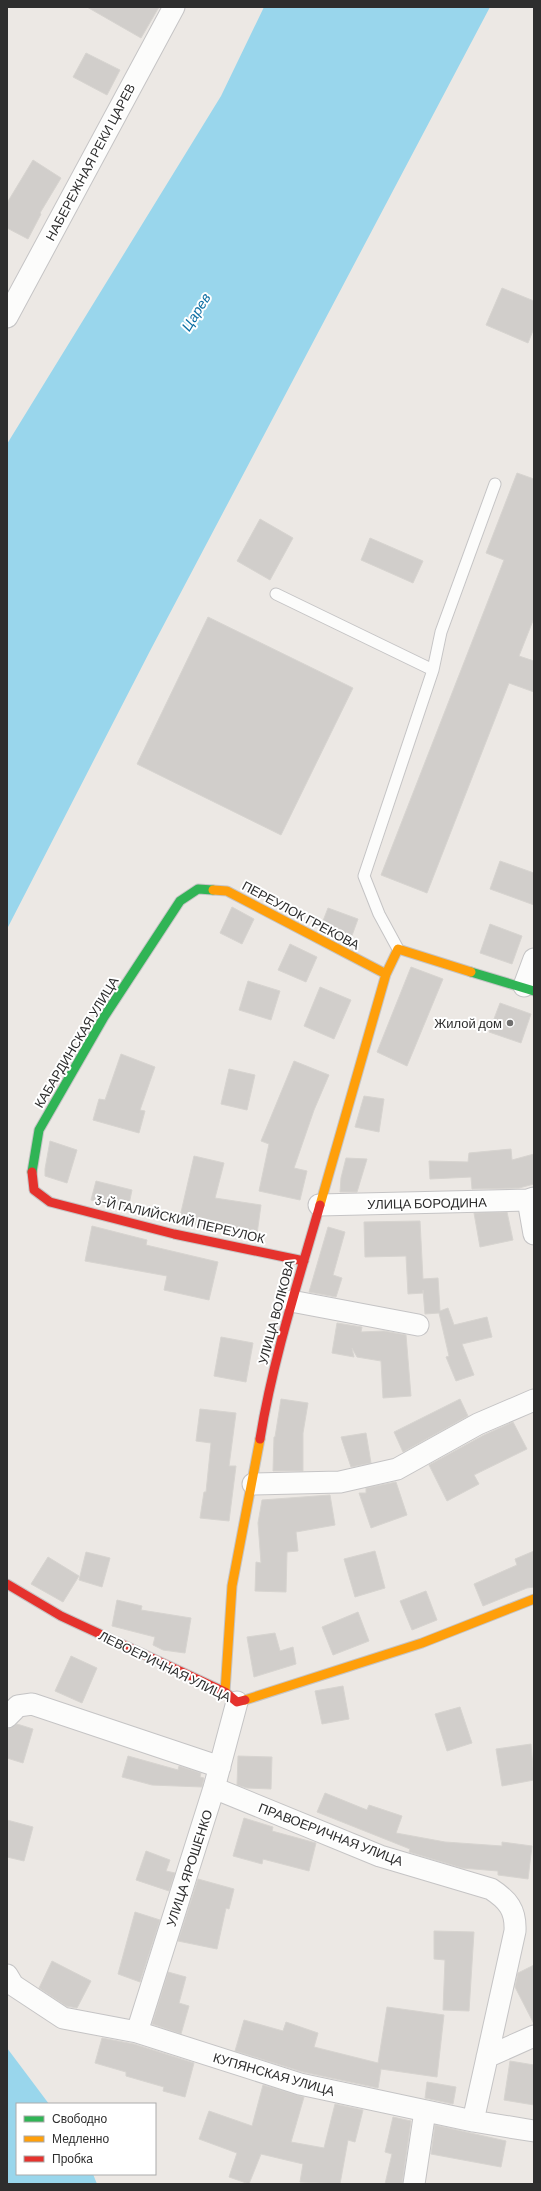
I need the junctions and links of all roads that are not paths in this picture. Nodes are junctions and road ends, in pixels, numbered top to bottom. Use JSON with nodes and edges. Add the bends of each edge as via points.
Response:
{"nodes":[{"id":1,"x":174,"y":7,"type":"edge"},
{"id":2,"x":7,"y":317,"type":"edge"},
{"id":3,"x":495,"y":484,"type":"dead end"},
{"id":4,"x":276,"y":594,"type":"dead end"},
{"id":5,"x":433,"y":670,"type":"junction"},
{"id":6,"x":180,"y":901,"type":"joint"},
{"id":7,"x":398,"y":949,"type":"junction"},
{"id":8,"x":534,"y":959,"type":"edge"},
{"id":9,"x":386,"y":974,"type":"junction"},
{"id":10,"x":529,"y":988,"type":"edge"},
{"id":11,"x":531,"y":1199,"type":"edge"},
{"id":12,"x":50,"y":1202,"type":"joint"},
{"id":13,"x":319,"y":1205,"type":"junction"},
{"id":14,"x":534,"y":1234,"type":"edge"},
{"id":15,"x":304,"y":1261,"type":"junction"},
{"id":16,"x":291,"y":1301,"type":"junction"},
{"id":17,"x":418,"y":1325,"type":"dead end"},
{"id":18,"x":534,"y":1400,"type":"edge"},
{"id":19,"x":253,"y":1484,"type":"junction"},
{"id":20,"x":7,"y":1584,"type":"edge"},
{"id":21,"x":534,"y":1599,"type":"edge"},
{"id":22,"x":231,"y":1697,"type":"junction"},
{"id":23,"x":13,"y":1712,"type":"edge"},
{"id":24,"x":220,"y":1767,"type":"junction"},
{"id":25,"x":214,"y":1788,"type":"junction"},
{"id":26,"x":7,"y":1975,"type":"edge"},
{"id":27,"x":137,"y":2032,"type":"junction"},
{"id":28,"x":534,"y":2036,"type":"edge"},
{"id":29,"x":487,"y":2057,"type":"junction"},
{"id":30,"x":425,"y":2111,"type":"junction"},
{"id":31,"x":473,"y":2121,"type":"junction"},
{"id":32,"x":534,"y":2131,"type":"edge"},
{"id":33,"x":414,"y":2184,"type":"edge"}],
"edges":[{"from":1,"to":2,"type":"street","name":"НАБЕРЕЖНАЯ РЕКИ ЦАРЕВ"},
{"from":3,"to":5,"type":"lane","via":[[441,632]]},
{"from":4,"to":5,"type":"lane"},
{"from":5,"to":7,"type":"lane","via":[[364,876],[379,914]]},
{"from":6,"to":9,"type":"street","name":"ПЕРЕУЛОК ГРЕКОВА","via":[[198,889],[227,891]]},
{"from":6,"to":12,"type":"street","name":"КАБАРДИНСКАЯ УЛИЦА","via":[[104,1017],[39,1130],[32,1168],[34,1190]]},
{"from":7,"to":9,"type":"street","name":"УЛИЦА ВОЛКОВА"},
{"from":7,"to":10,"type":"street"},
{"from":8,"to":10,"type":"street"},
{"from":9,"to":13,"type":"street","name":"УЛИЦА ВОЛКОВА"},
{"from":11,"to":13,"type":"street","name":"УЛИЦА БОРОДИНА"},
{"from":11,"to":14,"type":"street"},
{"from":12,"to":15,"type":"street","name":"3-Й ГАЛИЙСКИЙ ПЕРЕУЛОК","via":[[174,1234]]},
{"from":13,"to":15,"type":"street","name":"УЛИЦА ВОЛКОВА"},
{"from":15,"to":16,"type":"street","name":"УЛИЦА ВОЛКОВА"},
{"from":16,"to":17,"type":"street"},
{"from":16,"to":19,"type":"street","name":"УЛИЦА ВОЛКОВА","via":[[266,1404]]},
{"from":18,"to":19,"type":"street","via":[[478,1424],[397,1469],[340,1482]]},
{"from":19,"to":22,"type":"street","name":"УЛИЦА ВОЛКОВА","via":[[232,1586]]},
{"from":20,"to":22,"type":"street","name":"ЛЕВОЕРИЧНАЯ УЛИЦА","via":[[61,1616]]},
{"from":21,"to":22,"type":"street","name":"ЛЕВОЕРИЧНАЯ УЛИЦА","via":[[422,1642]]},
{"from":22,"to":24,"type":"street","name":"УЛИЦА ЯРОШЕНКО"},
{"from":23,"to":24,"type":"street","via":[[32,1704]]},
{"from":24,"to":25,"type":"street","name":"УЛИЦА ЯРОШЕНКО"},
{"from":25,"to":27,"type":"street","name":"УЛИЦА ЯРОШЕНКО"},
{"from":25,"to":29,"type":"street","name":"ПРАВОЕРИЧНАЯ УЛИЦА","via":[[380,1856],[491,1889],[502,1896],[513,1908],[515,1931]]},
{"from":26,"to":27,"type":"street","name":"КУПЯНСКАЯ УЛИЦА","via":[[13,1985],[63,2018]]},
{"from":27,"to":30,"type":"street","name":"КУПЯНСКАЯ УЛИЦА","via":[[300,2084]]},
{"from":28,"to":29,"type":"street"},
{"from":29,"to":31,"type":"street"},
{"from":30,"to":31,"type":"street","name":"КУПЯНСКАЯ УЛИЦА"},
{"from":30,"to":33,"type":"street"},
{"from":31,"to":32,"type":"street","name":"КУПЯНСКАЯ УЛИЦА"}]}
